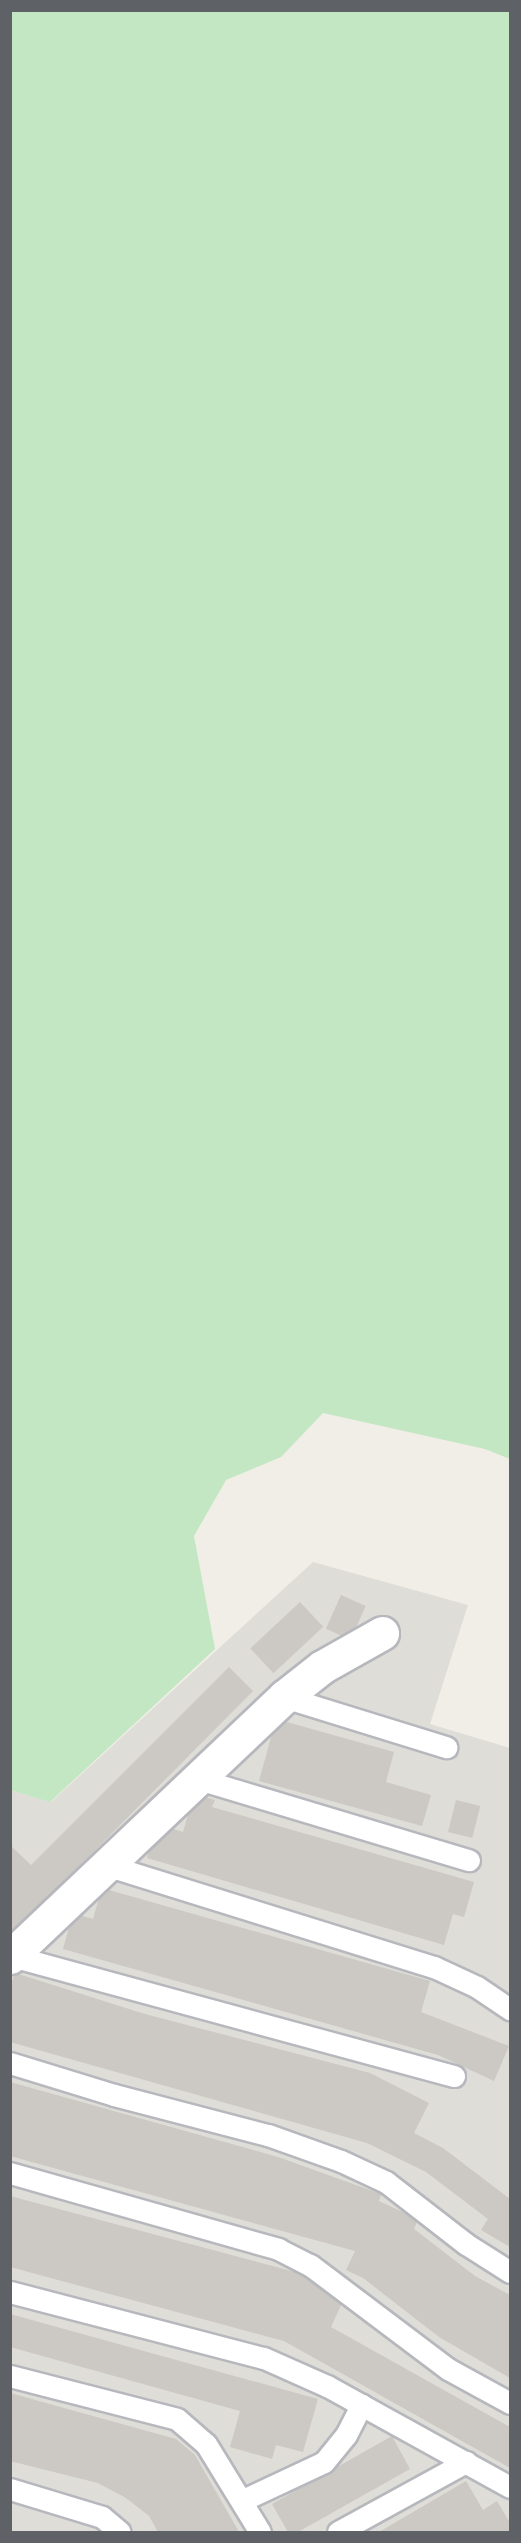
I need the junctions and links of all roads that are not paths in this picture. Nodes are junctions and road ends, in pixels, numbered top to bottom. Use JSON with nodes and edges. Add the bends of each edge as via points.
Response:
{"nodes":[{"id":1,"x":382,"y":1633,"type":"dead end"},
{"id":2,"x":284,"y":1697,"type":"junction"},
{"id":3,"x":446,"y":1747,"type":"dead end"},
{"id":4,"x":195,"y":1778,"type":"junction"},
{"id":5,"x":469,"y":1860,"type":"dead end"},
{"id":6,"x":106,"y":1865,"type":"junction"},
{"id":7,"x":11,"y":1956,"type":"edge"},
{"id":8,"x":510,"y":2009,"type":"edge"},
{"id":9,"x":10,"y":2063,"type":"edge"},
{"id":10,"x":454,"y":2076,"type":"dead end"},
{"id":11,"x":10,"y":2173,"type":"edge"},
{"id":12,"x":510,"y":2272,"type":"edge"},
{"id":13,"x":10,"y":2292,"type":"edge"},
{"id":14,"x":10,"y":2376,"type":"edge"},
{"id":15,"x":510,"y":2403,"type":"edge"},
{"id":16,"x":361,"y":2405,"type":"junction"},
{"id":17,"x":466,"y":2462,"type":"junction"},
{"id":18,"x":510,"y":2487,"type":"edge"},
{"id":19,"x":10,"y":2489,"type":"edge"},
{"id":20,"x":243,"y":2500,"type":"junction"},
{"id":21,"x":120,"y":2532,"type":"edge"},
{"id":22,"x":260,"y":2532,"type":"edge"},
{"id":23,"x":338,"y":2532,"type":"edge"}],
"edges":[{"from":1,"to":2,"type":"street","via":[[322,1667]]},
{"from":2,"to":3,"type":"lane"},
{"from":2,"to":4,"type":"street"},
{"from":4,"to":5,"type":"lane"},
{"from":4,"to":6,"type":"street"},
{"from":6,"to":7,"type":"street"},
{"from":6,"to":8,"type":"lane","via":[[434,1967],[477,1987]]},
{"from":7,"to":10,"type":"lane"},
{"from":9,"to":12,"type":"lane","via":[[268,2135],[341,2161],[386,2182],[466,2244]]},
{"from":11,"to":15,"type":"lane","via":[[278,2249],[310,2265],[448,2369]]},
{"from":13,"to":16,"type":"lane","via":[[264,2358]]},
{"from":14,"to":20,"type":"lane","via":[[177,2419],[206,2444]]},
{"from":16,"to":17,"type":"lane"},
{"from":16,"to":20,"type":"lane","via":[[346,2435],[324,2462]]},
{"from":17,"to":18,"type":"lane"},
{"from":17,"to":23,"type":"lane"},
{"from":19,"to":21,"type":"lane","via":[[102,2517]]},
{"from":20,"to":22,"type":"lane"}]}
